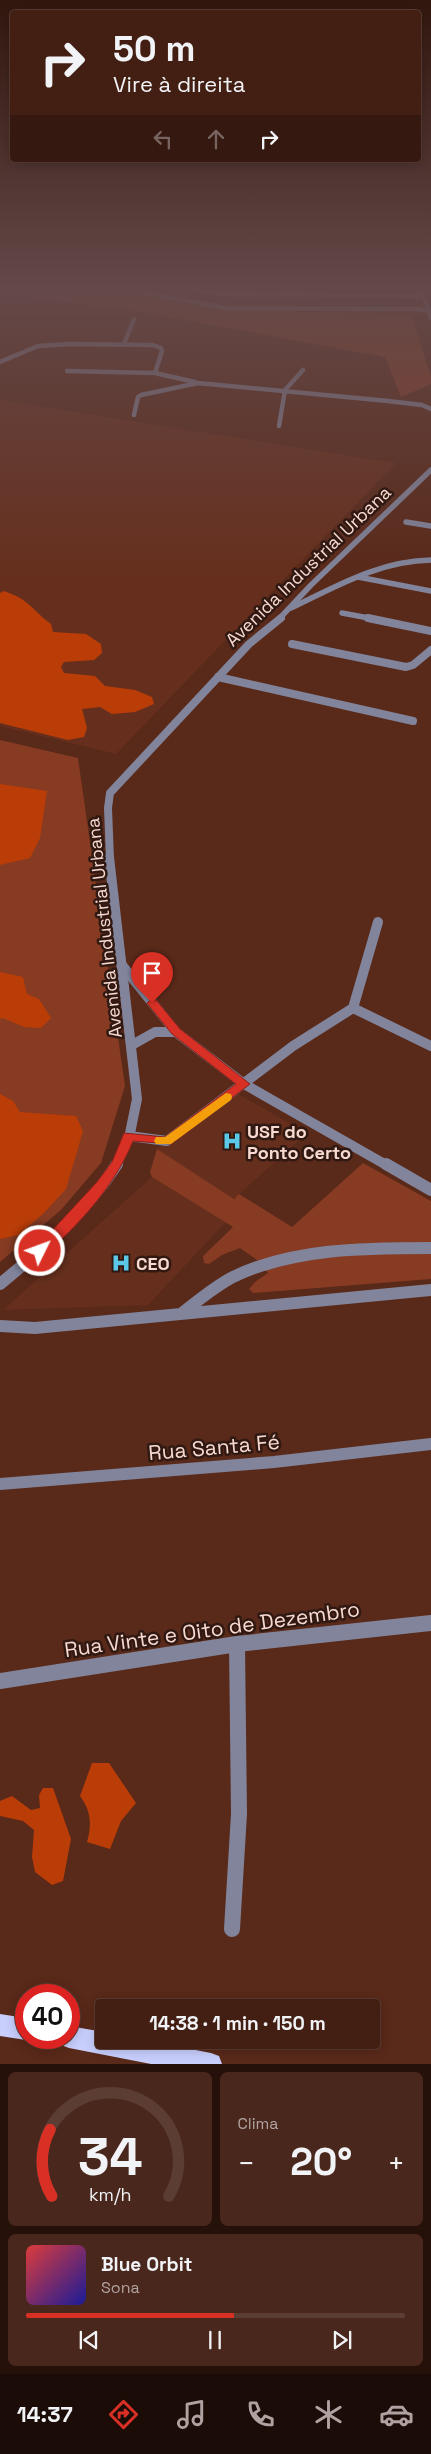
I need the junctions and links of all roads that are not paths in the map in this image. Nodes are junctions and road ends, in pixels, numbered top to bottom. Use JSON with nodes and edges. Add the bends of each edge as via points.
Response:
{"nodes":[{"id":1,"x":196,"y":383,"type":"edge"},
{"id":2,"x":202,"y":383,"type":"edge"},
{"id":3,"x":291,"y":383,"type":"edge"},
{"id":4,"x":285,"y":390,"type":"junction"},
{"id":5,"x":429,"y":401,"type":"dead end"},
{"id":6,"x":422,"y":405,"type":"junction"},
{"id":7,"x":431,"y":409,"type":"edge"},
{"id":8,"x":134,"y":415,"type":"dead end"},
{"id":9,"x":279,"y":426,"type":"dead end"},
{"id":10,"x":431,"y":470,"type":"edge"},
{"id":11,"x":406,"y":522,"type":"dead end"},
{"id":12,"x":431,"y":526,"type":"edge"},
{"id":13,"x":431,"y":560,"type":"edge"},
{"id":14,"x":356,"y":577,"type":"junction"},
{"id":15,"x":307,"y":589,"type":"junction"},
{"id":16,"x":328,"y":591,"type":"junction"},
{"id":17,"x":431,"y":592,"type":"edge"},
{"id":18,"x":291,"y":608,"type":"junction"},
{"id":19,"x":342,"y":613,"type":"dead end"},
{"id":20,"x":431,"y":632,"type":"edge"},
{"id":21,"x":292,"y":644,"type":"dead end"},
{"id":22,"x":431,"y":650,"type":"edge"},
{"id":23,"x":218,"y":677,"type":"junction"},
{"id":24,"x":413,"y":720,"type":"dead end"},
{"id":25,"x":378,"y":922,"type":"dead end"},
{"id":26,"x":122,"y":964,"type":"junction"},
{"id":27,"x":353,"y":1008,"type":"junction"},
{"id":28,"x":176,"y":1032,"type":"junction"},
{"id":29,"x":132,"y":1045,"type":"junction"},
{"id":30,"x":431,"y":1046,"type":"edge"},
{"id":31,"x":244,"y":1084,"type":"junction"},
{"id":32,"x":129,"y":1136,"type":"junction"},
{"id":33,"x":431,"y":1190,"type":"edge"},
{"id":34,"x":431,"y":1248,"type":"edge"},
{"id":35,"x":0,"y":1284,"type":"edge"},
{"id":36,"x":431,"y":1290,"type":"edge"},
{"id":37,"x":181,"y":1314,"type":"junction"},
{"id":38,"x":0,"y":1326,"type":"edge"},
{"id":39,"x":431,"y":1444,"type":"edge"},
{"id":40,"x":0,"y":1484,"type":"edge"},
{"id":41,"x":431,"y":1623,"type":"edge"},
{"id":42,"x":237,"y":1644,"type":"junction"},
{"id":43,"x":0,"y":1681,"type":"edge"},
{"id":44,"x":232,"y":1929,"type":"dead end"},
{"id":45,"x":0,"y":2024,"type":"edge"},
{"id":46,"x":15,"y":2027,"type":"edge"},
{"id":47,"x":80,"y":2039,"type":"edge"},
{"id":48,"x":211,"y":2064,"type":"edge"}],
"edges":[{"from":1,"to":8,"type":"street","via":[[141,395]]},
{"from":2,"to":4,"type":"street"},
{"from":3,"to":4,"type":"street"},
{"from":4,"to":6,"type":"street"},
{"from":4,"to":9,"type":"street"},
{"from":5,"to":6,"type":"street"},
{"from":6,"to":7,"type":"street"},
{"from":10,"to":15,"type":"street","name":"Avenida Industrial Urbana"},
{"from":11,"to":12,"type":"street"},
{"from":13,"to":14,"type":"street","via":[[405,562]]},
{"from":14,"to":16,"type":"street"},
{"from":14,"to":17,"type":"street"},
{"from":15,"to":16,"type":"street"},
{"from":15,"to":18,"type":"street","name":"Avenida Industrial Urbana"},
{"from":16,"to":18,"type":"street"},
{"from":18,"to":23,"type":"street","name":"Avenida Industrial Urbana","via":[[249,644]]},
{"from":19,"to":20,"type":"street"},
{"from":21,"to":22,"type":"street","via":[[406,667]]},
{"from":23,"to":24,"type":"street"},
{"from":23,"to":26,"type":"street","name":"Avenida Industrial Urbana","via":[[110,793],[109,854]]},
{"from":25,"to":27,"type":"street"},
{"from":26,"to":28,"type":"street"},
{"from":26,"to":29,"type":"street","name":"Avenida Industrial Urbana"},
{"from":27,"to":30,"type":"street"},
{"from":27,"to":31,"type":"street","via":[[293,1046]]},
{"from":28,"to":29,"type":"street","via":[[155,1032]]},
{"from":28,"to":31,"type":"street"},
{"from":29,"to":32,"type":"street","name":"Avenida Industrial Urbana","via":[[137,1099]]},
{"from":31,"to":32,"type":"street","via":[[167,1141]]},
{"from":31,"to":33,"type":"street"},
{"from":32,"to":35,"type":"street","name":"Avenida Industrial Urbana","via":[[117,1163],[102,1185],[53,1240]]},
{"from":34,"to":37,"type":"street","via":[[380,1248],[293,1257],[237,1276],[200,1298]]},
{"from":36,"to":37,"type":"street"},
{"from":37,"to":38,"type":"street","via":[[35,1328]]},
{"from":39,"to":40,"type":"street","name":"Rua Santa Fé","via":[[274,1462]]},
{"from":41,"to":42,"type":"street","name":"Rua Vinte e Oito de Dezembro"},
{"from":42,"to":43,"type":"street","name":"Rua Vinte e Oito de Dezembro"},
{"from":42,"to":44,"type":"street","via":[[239,1814]]},
{"from":45,"to":46,"type":"main road"},
{"from":47,"to":48,"type":"main road"}]}
